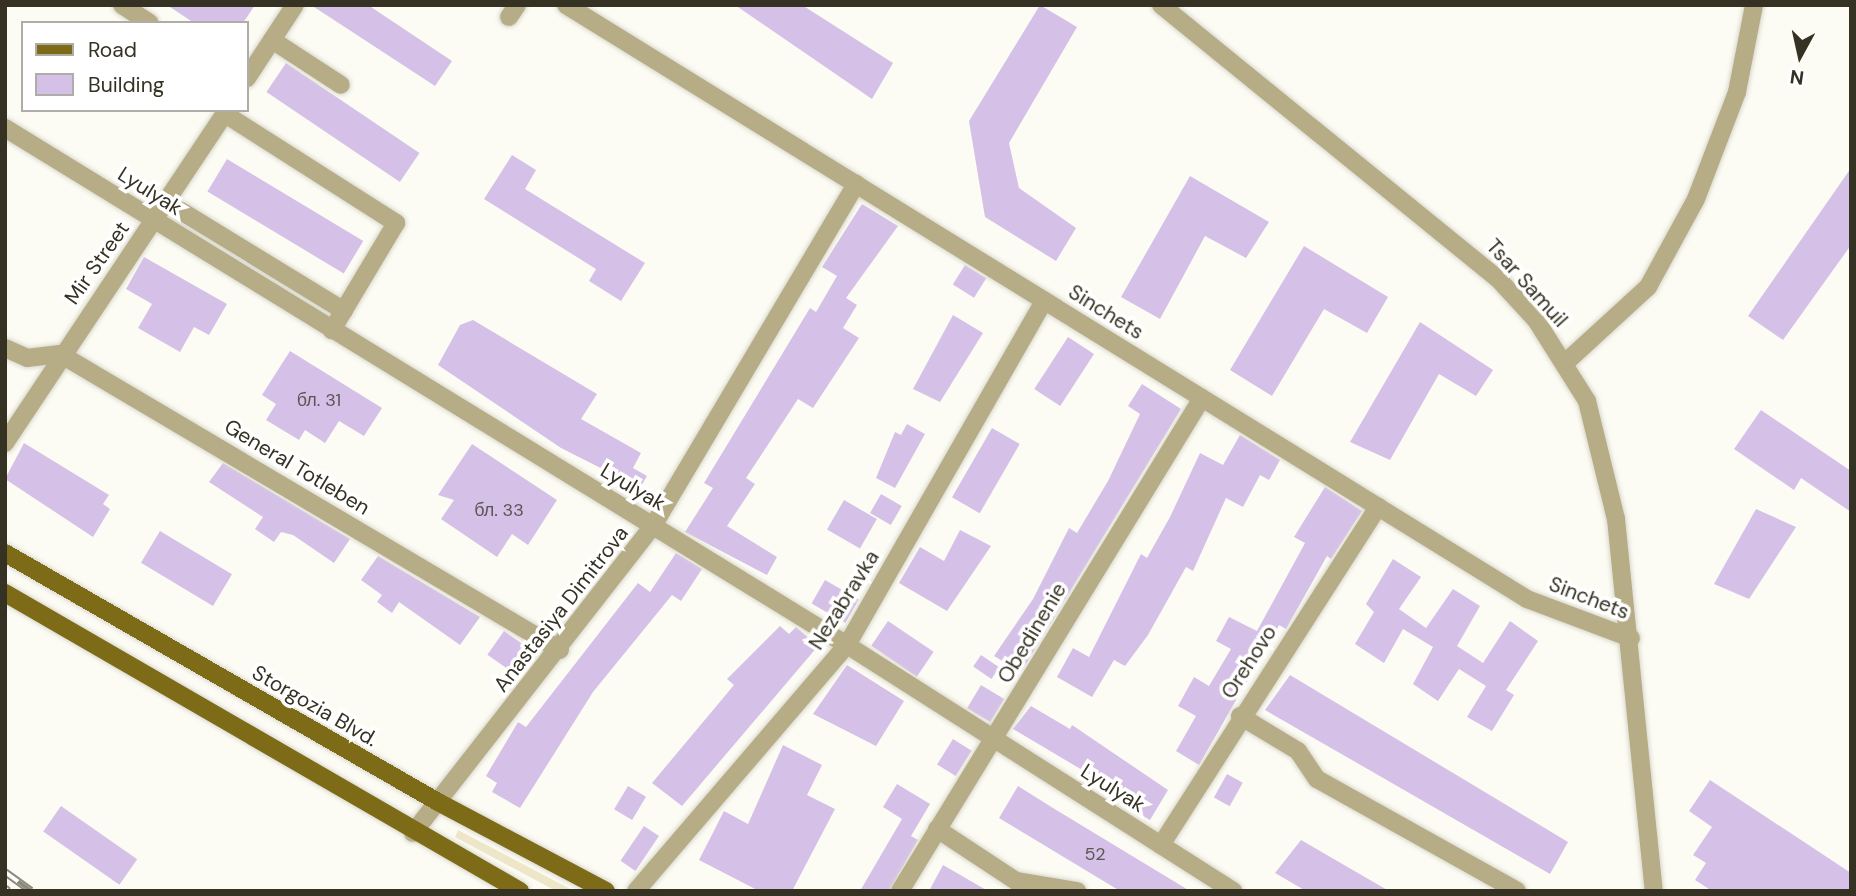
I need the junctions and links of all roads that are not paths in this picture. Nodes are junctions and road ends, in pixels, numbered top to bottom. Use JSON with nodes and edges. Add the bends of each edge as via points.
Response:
{"nodes":[{"id":1,"x":122,"y":5,"type":"edge"},
{"id":2,"x":295,"y":5,"type":"edge"},
{"id":3,"x":566,"y":5,"type":"edge"},
{"id":4,"x":1161,"y":5,"type":"edge"},
{"id":5,"x":1754,"y":5,"type":"edge"},
{"id":6,"x":147,"y":21,"type":"edge"},
{"id":7,"x":272,"y":40,"type":"junction"},
{"id":8,"x":248,"y":76,"type":"edge"},
{"id":9,"x":341,"y":85,"type":"dead end"},
{"id":10,"x":226,"y":112,"type":"edge"},
{"id":11,"x":5,"y":128,"type":"edge"},
{"id":12,"x":856,"y":184,"type":"junction"},
{"id":13,"x":181,"y":212,"type":"dead end"},
{"id":14,"x":154,"y":220,"type":"junction"},
{"id":15,"x":1044,"y":301,"type":"junction"},
{"id":16,"x":344,"y":311,"type":"junction"},
{"id":17,"x":332,"y":330,"type":"junction"},
{"id":18,"x":5,"y":348,"type":"edge"},
{"id":19,"x":60,"y":354,"type":"junction"},
{"id":20,"x":1565,"y":363,"type":"junction"},
{"id":21,"x":1202,"y":398,"type":"junction"},
{"id":22,"x":5,"y":443,"type":"edge"},
{"id":23,"x":1378,"y":507,"type":"junction"},
{"id":24,"x":653,"y":526,"type":"junction"},
{"id":25,"x":5,"y":553,"type":"edge"},
{"id":26,"x":5,"y":593,"type":"edge"},
{"id":27,"x":1631,"y":638,"type":"junction"},
{"id":28,"x":848,"y":645,"type":"junction"},
{"id":29,"x":560,"y":649,"type":"junction"},
{"id":30,"x":1240,"y":716,"type":"junction"},
{"id":31,"x":993,"y":740,"type":"junction"},
{"id":32,"x":438,"y":802,"type":"junction"},
{"id":33,"x":937,"y":829,"type":"junction"},
{"id":34,"x":413,"y":833,"type":"junction"},
{"id":35,"x":1161,"y":845,"type":"junction"},
{"id":36,"x":520,"y":891,"type":"edge"},
{"id":37,"x":606,"y":891,"type":"edge"},
{"id":38,"x":636,"y":891,"type":"edge"},
{"id":39,"x":900,"y":891,"type":"edge"},
{"id":40,"x":1077,"y":891,"type":"edge"},
{"id":41,"x":1233,"y":891,"type":"edge"},
{"id":42,"x":1517,"y":891,"type":"edge"},
{"id":43,"x":1654,"y":891,"type":"edge"}],
"edges":[{"from":1,"to":6,"type":"street"},
{"from":2,"to":7,"type":"street"},
{"from":3,"to":12,"type":"street","name":"Sinchets"},
{"from":4,"to":20,"type":"street","name":"Tsar Samuil","via":[[1441,227],[1536,320]]},
{"from":5,"to":20,"type":"street","via":[[1737,92],[1696,200],[1648,287]]},
{"from":7,"to":8,"type":"street"},
{"from":7,"to":9,"type":"street"},
{"from":10,"to":14,"type":"street","name":"Mir Street"},
{"from":10,"to":16,"type":"street","via":[[396,223]]},
{"from":11,"to":14,"type":"street","name":"Lyulyak"},
{"from":12,"to":15,"type":"street","name":"Sinchets"},
{"from":12,"to":24,"type":"street","name":"Anastasiya Dimitrova"},
{"from":13,"to":16,"type":"street"},
{"from":14,"to":17,"type":"street","name":"Lyulyak"},
{"from":14,"to":19,"type":"street","name":"Mir Street"},
{"from":15,"to":21,"type":"street","name":"Sinchets"},
{"from":15,"to":28,"type":"street","name":"Nezabravka"},
{"from":16,"to":17,"type":"street"},
{"from":17,"to":24,"type":"street","name":"Lyulyak"},
{"from":18,"to":19,"type":"street","via":[[27,358]]},
{"from":19,"to":22,"type":"street","name":"Mir Street"},
{"from":19,"to":29,"type":"street","name":"General Totleben"},
{"from":20,"to":27,"type":"street","name":"Tsar Samuil","via":[[1603,451]]},
{"from":21,"to":23,"type":"street","name":"Sinchets"},
{"from":21,"to":31,"type":"street","name":"Obedinenie"},
{"from":23,"to":27,"type":"street","name":"Sinchets","via":[[1527,599]]},
{"from":23,"to":30,"type":"street","name":"Orehovo"},
{"from":24,"to":28,"type":"street","name":"Lyulyak"},
{"from":24,"to":29,"type":"street","name":"Anastasiya Dimitrova"},
{"from":25,"to":32,"type":"main road","name":"Storgozia Blvd."},
{"from":26,"to":34,"type":"main road"},
{"from":27,"to":43,"type":"street","name":"Tsar Samuil"},
{"from":28,"to":31,"type":"street","name":"Lyulyak"},
{"from":28,"to":38,"type":"street","name":"Nezabravka"},
{"from":29,"to":32,"type":"street","name":"Anastasiya Dimitrova"},
{"from":30,"to":35,"type":"street","name":"Orehovo"},
{"from":30,"to":42,"type":"street","via":[[1298,751],[1317,779]]},
{"from":31,"to":33,"type":"street","name":"Obedinenie"},
{"from":31,"to":35,"type":"street","name":"Lyulyak"},
{"from":32,"to":34,"type":"street","name":"Anastasiya Dimitrova"},
{"from":32,"to":37,"type":"main road","name":"Storgozia Blvd."},
{"from":33,"to":39,"type":"street","name":"Obedinenie"},
{"from":33,"to":40,"type":"street","via":[[1016,881]]},
{"from":34,"to":36,"type":"main road"},
{"from":35,"to":41,"type":"street","name":"Lyulyak"}]}
